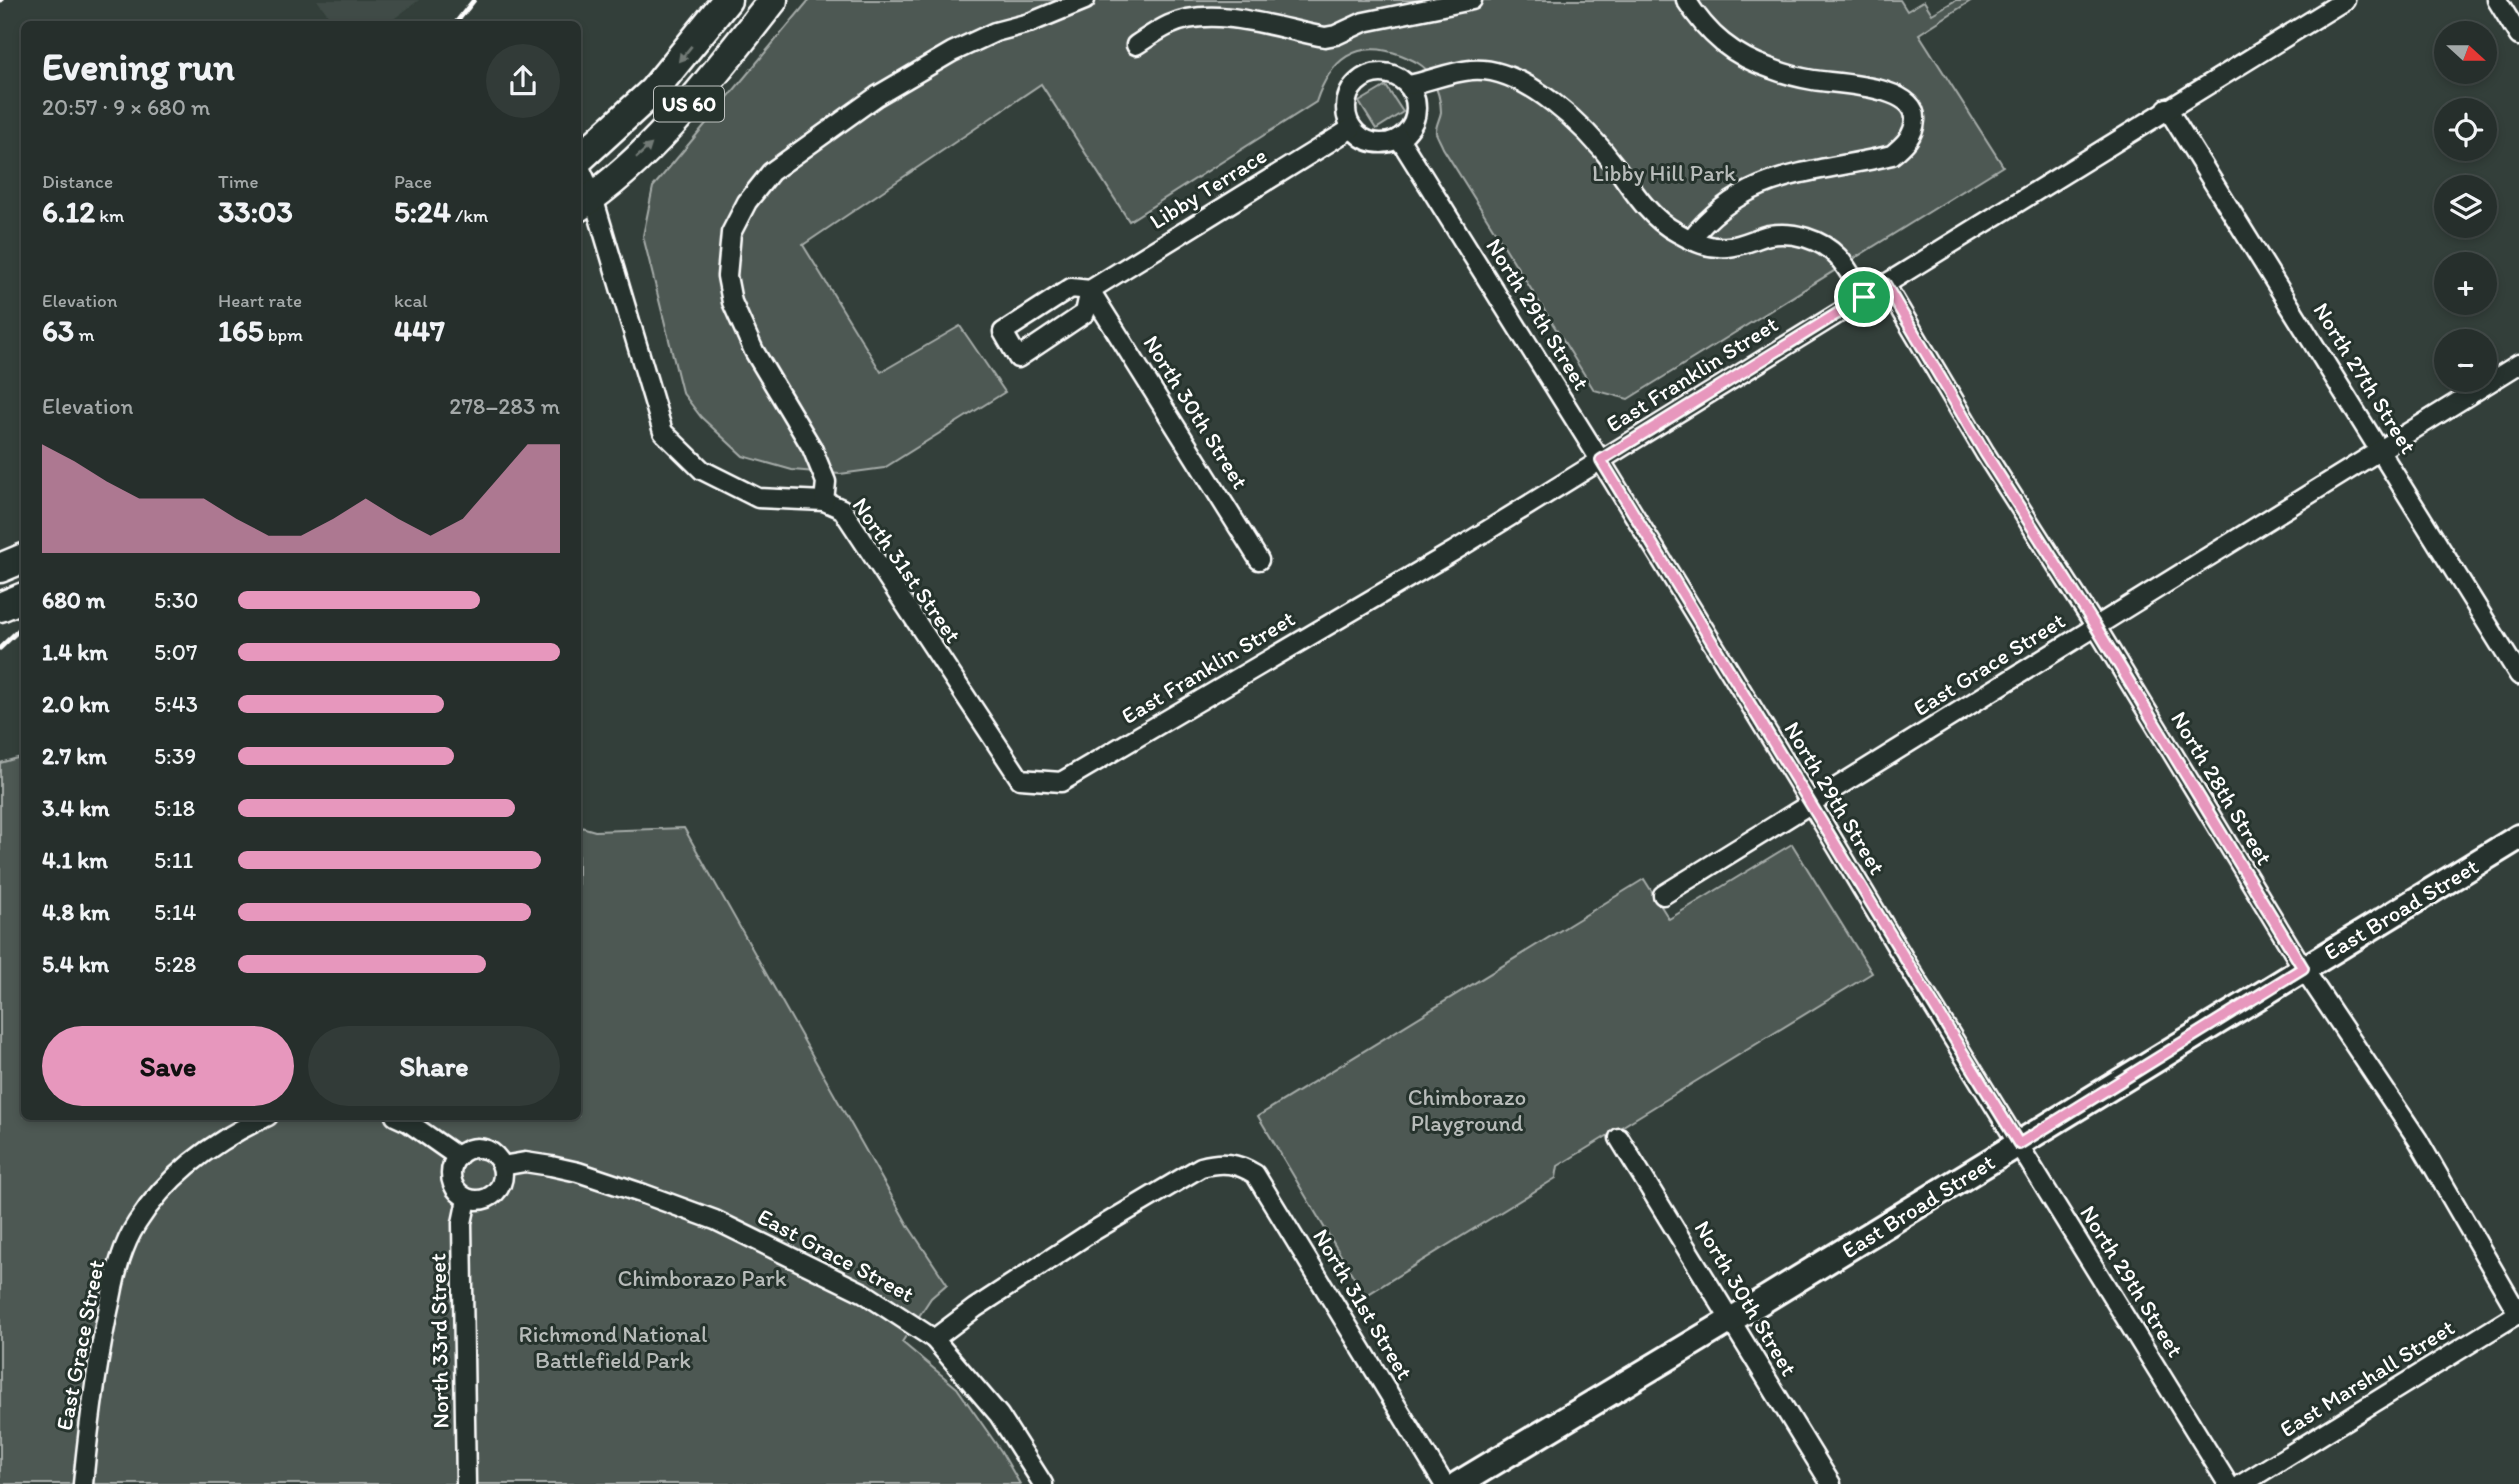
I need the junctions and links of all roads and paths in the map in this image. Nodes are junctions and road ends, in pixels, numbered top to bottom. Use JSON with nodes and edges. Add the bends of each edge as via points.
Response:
{"nodes":[{"id":1,"x":727,"y":0,"type":"edge"},
{"id":2,"x":773,"y":0,"type":"edge"},
{"id":3,"x":1085,"y":0,"type":"edge"},
{"id":4,"x":1472,"y":0,"type":"edge"},
{"id":5,"x":1686,"y":0,"type":"edge"},
{"id":6,"x":2345,"y":0,"type":"edge"},
{"id":7,"x":2497,"y":0,"type":"edge"},
{"id":8,"x":2519,"y":36,"type":"edge"},
{"id":9,"x":1136,"y":44,"type":"dead end"},
{"id":10,"x":1409,"y":85,"type":"junction"},
{"id":11,"x":2167,"y":108,"type":"junction"},
{"id":12,"x":1352,"y":128,"type":"junction"},
{"id":13,"x":1399,"y":138,"type":"junction"},
{"id":14,"x":581,"y":158,"type":"edge"},
{"id":15,"x":581,"y":179,"type":"edge"},
{"id":16,"x":585,"y":202,"type":"edge"},
{"id":17,"x":1690,"y":240,"type":"junction"},
{"id":18,"x":1885,"y":284,"type":"junction"},
{"id":19,"x":1090,"y":290,"type":"junction"},
{"id":20,"x":1864,"y":297,"type":"junction"},
{"id":21,"x":2519,"y":364,"type":"edge"},
{"id":22,"x":2380,"y":449,"type":"junction"},
{"id":23,"x":1601,"y":460,"type":"junction"},
{"id":24,"x":824,"y":501,"type":"junction"},
{"id":25,"x":21,"y":559,"type":"edge"},
{"id":26,"x":1259,"y":560,"type":"dead end"},
{"id":27,"x":0,"y":568,"type":"edge"},
{"id":28,"x":21,"y":598,"type":"edge"},
{"id":29,"x":0,"y":607,"type":"edge"},
{"id":30,"x":2096,"y":627,"type":"junction"},
{"id":31,"x":2519,"y":675,"type":"edge"},
{"id":32,"x":1061,"y":782,"type":"joint"},
{"id":33,"x":1811,"y":803,"type":"junction"},
{"id":34,"x":2519,"y":836,"type":"edge"},
{"id":35,"x":1662,"y":895,"type":"dead end"},
{"id":36,"x":2303,"y":968,"type":"junction"},
{"id":37,"x":259,"y":1120,"type":"edge"},
{"id":38,"x":404,"y":1120,"type":"edge"},
{"id":39,"x":1619,"y":1138,"type":"dead end"},
{"id":40,"x":2019,"y":1144,"type":"junction"},
{"id":41,"x":458,"y":1157,"type":"junction"},
{"id":42,"x":502,"y":1166,"type":"junction"},
{"id":43,"x":467,"y":1199,"type":"junction"},
{"id":44,"x":2519,"y":1314,"type":"edge"},
{"id":45,"x":1731,"y":1320,"type":"junction"},
{"id":46,"x":934,"y":1339,"type":"junction"},
{"id":47,"x":83,"y":1484,"type":"edge"},
{"id":48,"x":466,"y":1484,"type":"edge"},
{"id":49,"x":1043,"y":1484,"type":"edge"},
{"id":50,"x":1444,"y":1484,"type":"edge"},
{"id":51,"x":1458,"y":1484,"type":"edge"},
{"id":52,"x":1831,"y":1484,"type":"edge"},
{"id":53,"x":2228,"y":1484,"type":"edge"},
{"id":54,"x":2242,"y":1484,"type":"edge"}],
"edges":[{"from":1,"to":14,"type":"main road","number":"US 60","one_way":true,"via":[[653,91]]},
{"from":16,"to":2,"type":"main road","number":"US 60","one_way":true,"via":[[676,119]]},
{"from":3,"to":24,"type":"street","via":[[995,32],[877,96],[771,172],[730,233],[727,276],[732,302],[754,351],[812,448],[826,482]]},
{"from":4,"to":9,"type":"street","via":[[1364,22],[1325,37],[1233,18],[1203,17],[1169,25]]},
{"from":5,"to":17,"type":"street","via":[[1701,24],[1747,58],[1810,79],[1893,94],[1915,114],[1914,129],[1892,155],[1772,180],[1718,208]]},
{"from":6,"to":11,"type":"street","name":"East Franklin Street"},
{"from":7,"to":8,"type":"street"},
{"from":10,"to":12,"type":"street","via":[[1389,73],[1365,76],[1349,93],[1347,117]]},
{"from":10,"to":13,"type":"street","via":[[1416,108],[1414,120]]},
{"from":10,"to":17,"type":"street","via":[[1472,70],[1520,82],[1582,128],[1660,223]]},
{"from":11,"to":18,"type":"street","name":"East Franklin Street"},
{"from":11,"to":22,"type":"street","name":"North 27th Street"},
{"from":12,"to":13,"type":"street","via":[[1368,141]]},
{"from":12,"to":19,"type":"street","name":"Libby Terrace"},
{"from":13,"to":23,"type":"street","name":"North 29th Street"},
{"from":15,"to":16,"type":"street","name":"North 31st Street"},
{"from":16,"to":24,"type":"street","name":"North 31st Street","via":[[663,432],[702,470],[758,498]]},
{"from":17,"to":20,"type":"street","via":[[1729,247],[1770,235],[1807,238],[1839,258]]},
{"from":18,"to":20,"type":"street","name":"East Franklin Street"},
{"from":18,"to":30,"type":"street","name":"North 28th Street"},
{"from":19,"to":19,"type":"street","name":"Libby Terrace","via":[[1071,288],[1003,332],[1018,358],[1085,313]]},
{"from":19,"to":26,"type":"street","name":"North 30th Street"},
{"from":20,"to":23,"type":"street","name":"East Franklin Street"},
{"from":21,"to":22,"type":"street","name":"East Grace Street"},
{"from":22,"to":30,"type":"street","name":"East Grace Street"},
{"from":22,"to":31,"type":"street","name":"North 27th Street"},
{"from":23,"to":32,"type":"street","name":"East Franklin Street"},
{"from":23,"to":33,"type":"street","name":"North 29th Street"},
{"from":24,"to":32,"type":"street","name":"North 31st Street","via":[[842,509],[1020,779]]},
{"from":25,"to":27,"type":"main road"},
{"from":28,"to":29,"type":"main road"},
{"from":30,"to":33,"type":"street","name":"East Grace Street"},
{"from":30,"to":36,"type":"street","name":"North 28th Street"},
{"from":33,"to":35,"type":"street","name":"East Grace Street"},
{"from":33,"to":40,"type":"street","name":"North 29th Street"},
{"from":34,"to":36,"type":"main road","name":"East Broad Street"},
{"from":36,"to":40,"type":"main road","name":"East Broad Street"},
{"from":36,"to":44,"type":"street","name":"North 28th Street","via":[[2418,1140]]},
{"from":37,"to":47,"type":"street","name":"East Grace Street","via":[[177,1173],[135,1225],[119,1260],[104,1328]]},
{"from":38,"to":41,"type":"street"},
{"from":39,"to":45,"type":"street","name":"North 30th Street"},
{"from":40,"to":45,"type":"main road","name":"East Broad Street"},
{"from":40,"to":53,"type":"street","name":"North 29th Street"},
{"from":41,"to":42,"type":"street","via":[[470,1149],[483,1149],[495,1155]]},
{"from":41,"to":43,"type":"street","via":[[452,1180]]},
{"from":42,"to":43,"type":"street","via":[[500,1185],[492,1196]]},
{"from":42,"to":46,"type":"street","name":"East Grace Street","via":[[525,1162],[578,1171],[715,1220],[853,1287]]},
{"from":43,"to":48,"type":"street","name":"North 33rd Street","via":[[462,1223]]},
{"from":44,"to":54,"type":"street","name":"East Marshall Street"},
{"from":45,"to":51,"type":"main road","name":"East Broad Street"},
{"from":45,"to":52,"type":"street","name":"North 30th Street"},
{"from":46,"to":49,"type":"street","name":"East Grace Street","via":[[999,1415]]},
{"from":46,"to":50,"type":"street","name":"North 31st Street","via":[[1090,1233],[1201,1167],[1213,1163],[1241,1166],[1255,1174]]}]}
